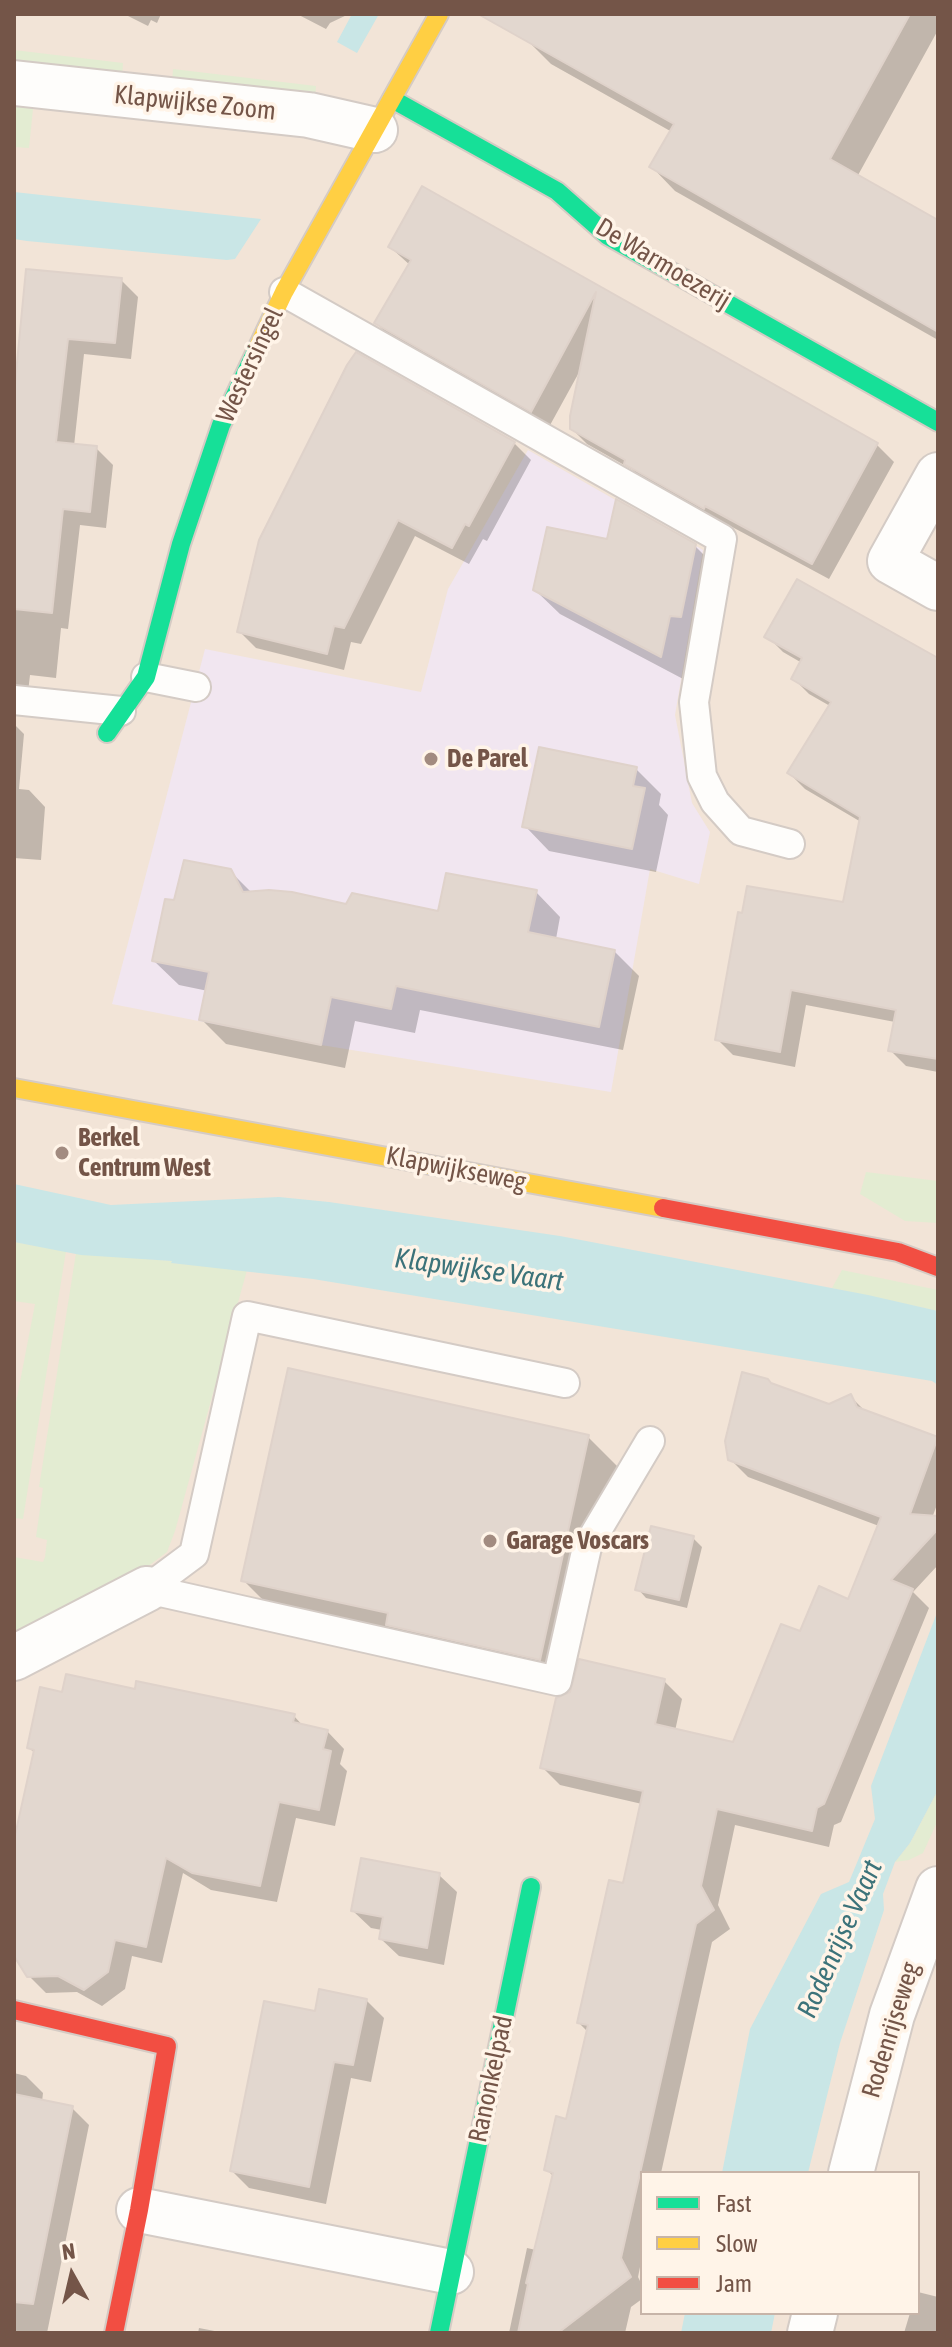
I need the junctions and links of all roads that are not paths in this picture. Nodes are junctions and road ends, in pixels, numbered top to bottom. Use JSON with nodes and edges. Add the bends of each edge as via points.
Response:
{"nodes":[{"id":1,"x":439,"y":14,"type":"edge"},
{"id":2,"x":14,"y":83,"type":"edge"},
{"id":3,"x":383,"y":115,"type":"junction"},
{"id":4,"x":284,"y":292,"type":"junction"},
{"id":5,"x":938,"y":422,"type":"edge"},
{"id":6,"x":938,"y":475,"type":"edge"},
{"id":7,"x":938,"y":588,"type":"edge"},
{"id":8,"x":146,"y":677,"type":"junction"},
{"id":9,"x":196,"y":687,"type":"dead end"},
{"id":10,"x":14,"y":700,"type":"edge"},
{"id":11,"x":114,"y":722,"type":"joint"},
{"id":12,"x":790,"y":844,"type":"dead end"},
{"id":13,"x":14,"y":1088,"type":"edge"},
{"id":14,"x":938,"y":1251,"type":"edge"},
{"id":15,"x":898,"y":1252,"type":"junction"},
{"id":16,"x":938,"y":1267,"type":"edge"},
{"id":17,"x":565,"y":1383,"type":"dead end"},
{"id":18,"x":650,"y":1441,"type":"dead end"},
{"id":19,"x":147,"y":1589,"type":"junction"},
{"id":20,"x":14,"y":1658,"type":"edge"},
{"id":21,"x":531,"y":1887,"type":"dead end"},
{"id":22,"x":938,"y":1889,"type":"edge"},
{"id":23,"x":14,"y":2010,"type":"edge"},
{"id":24,"x":852,"y":2171,"type":"edge"},
{"id":25,"x":139,"y":2210,"type":"junction"},
{"id":26,"x":451,"y":2272,"type":"junction"},
{"id":27,"x":114,"y":2333,"type":"edge"},
{"id":28,"x":439,"y":2333,"type":"edge"}],
"edges":[{"from":1,"to":3,"type":"street","name":"Westersingel"},
{"from":2,"to":3,"type":"street","name":"Klapwijkse Zoom","via":[[309,115]]},
{"from":3,"to":4,"type":"street","name":"Westersingel"},
{"from":3,"to":5,"type":"street","name":"De Warmoezerij","via":[[557,191],[608,236]]},
{"from":4,"to":8,"type":"street","name":"Westersingel","via":[[221,425],[181,544]]},
{"from":4,"to":12,"type":"lane","via":[[722,539],[694,702],[702,776],[715,802],[741,831]]},
{"from":6,"to":7,"type":"street","via":[[890,561]]},
{"from":8,"to":9,"type":"lane"},
{"from":8,"to":11,"type":"street","name":"Westersingel"},
{"from":10,"to":11,"type":"lane"},
{"from":13,"to":15,"type":"street","name":"Klapwijkseweg"},
{"from":14,"to":15,"type":"street","name":"Klapwijkseweg"},
{"from":15,"to":16,"type":"street","name":"Klapwijkseweg"},
{"from":17,"to":19,"type":"lane","via":[[247,1316],[194,1554]]},
{"from":18,"to":19,"type":"lane","via":[[587,1547],[557,1681]]},
{"from":19,"to":20,"type":"street"},
{"from":21,"to":26,"type":"street","name":"Ranonkelpad"},
{"from":22,"to":24,"type":"street","name":"Rodenrijseweg","via":[[892,2015]]},
{"from":23,"to":25,"type":"street","via":[[167,2046]]},
{"from":25,"to":26,"type":"street"},
{"from":25,"to":27,"type":"street"},
{"from":26,"to":28,"type":"street","name":"Ranonkelpad"}]}
